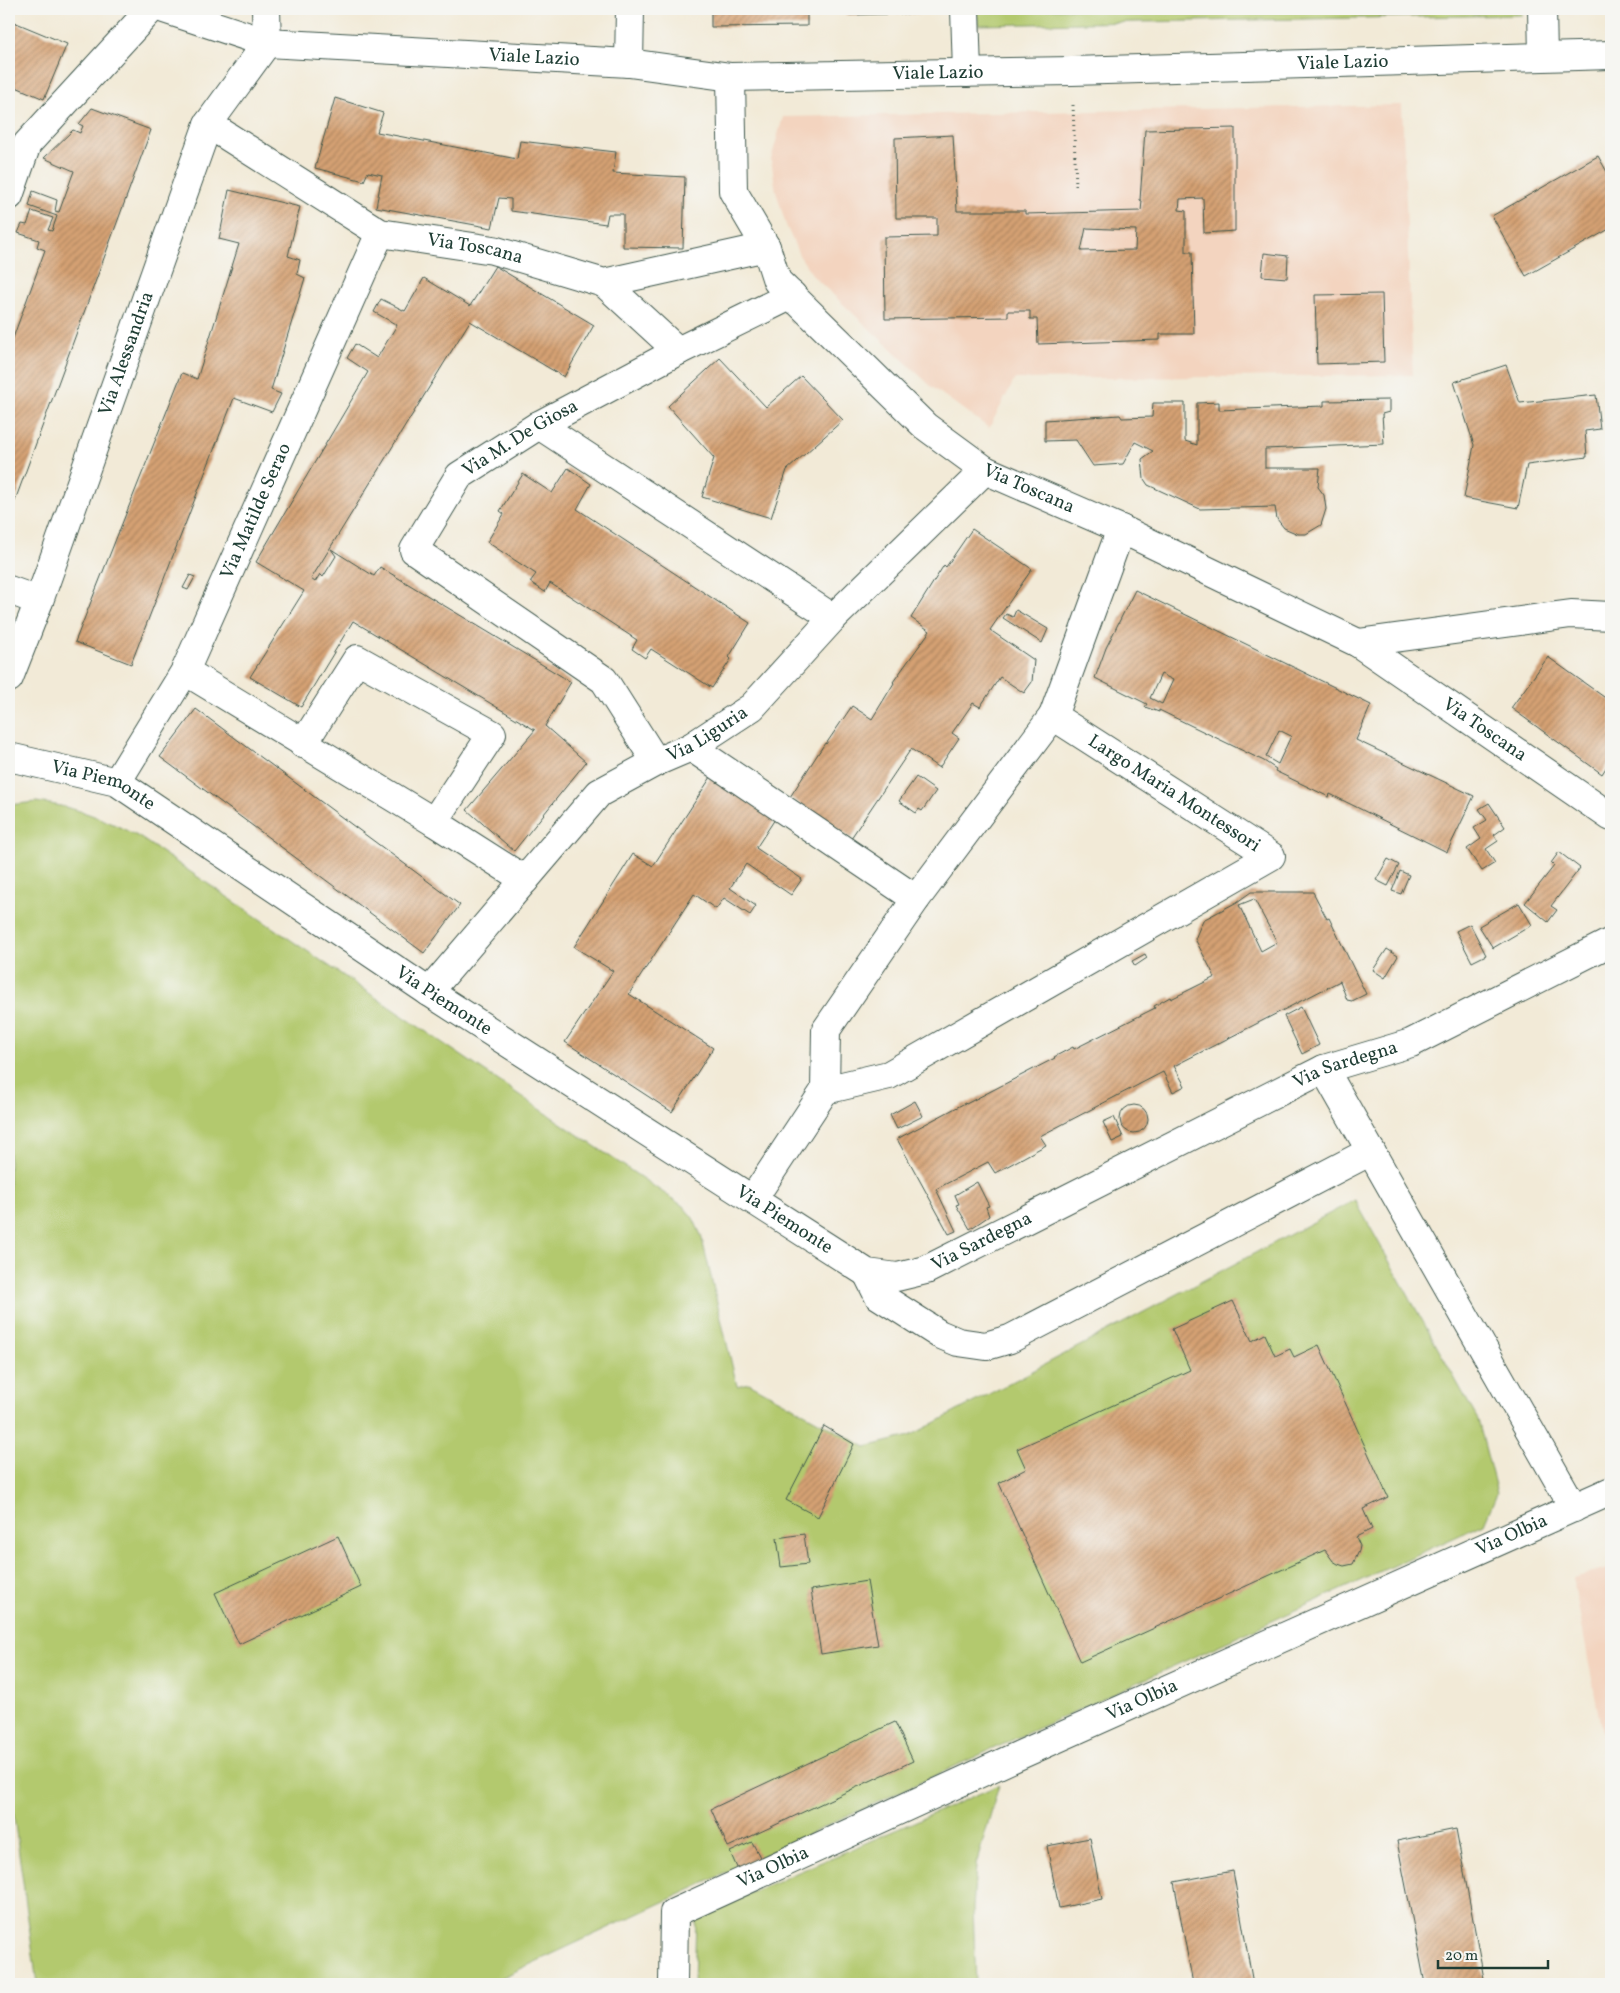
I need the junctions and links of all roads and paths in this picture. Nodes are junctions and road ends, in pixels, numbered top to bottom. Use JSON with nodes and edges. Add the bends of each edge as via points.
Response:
{"nodes":[{"id":1,"x":151,"y":9,"type":"edge"},
{"id":2,"x":164,"y":9,"type":"edge"},
{"id":3,"x":266,"y":9,"type":"edge"},
{"id":4,"x":630,"y":9,"type":"edge"},
{"id":5,"x":965,"y":9,"type":"edge"},
{"id":6,"x":1542,"y":9,"type":"edge"},
{"id":7,"x":267,"y":43,"type":"junction"},
{"id":8,"x":1611,"y":55,"type":"edge"},
{"id":9,"x":1543,"y":56,"type":"junction"},
{"id":10,"x":629,"y":63,"type":"junction"},
{"id":11,"x":1072,"y":71,"type":"junction"},
{"id":12,"x":967,"y":73,"type":"junction"},
{"id":13,"x":731,"y":77,"type":"junction"},
{"id":14,"x":208,"y":124,"type":"junction"},
{"id":15,"x":15,"y":144,"type":"edge"},
{"id":16,"x":1076,"y":186,"type":"dead end"},
{"id":17,"x":9,"y":196,"type":"edge"},
{"id":18,"x":380,"y":233,"type":"junction"},
{"id":19,"x":766,"y":247,"type":"junction"},
{"id":20,"x":604,"y":283,"type":"junction"},
{"id":21,"x":792,"y":295,"type":"junction"},
{"id":22,"x":678,"y":352,"type":"junction"},
{"id":23,"x":539,"y":425,"type":"junction"},
{"id":24,"x":985,"y":470,"type":"junction"},
{"id":25,"x":1121,"y":529,"type":"junction"},
{"id":26,"x":9,"y":590,"type":"edge"},
{"id":27,"x":40,"y":601,"type":"junction"},
{"id":28,"x":1611,"y":616,"type":"edge"},
{"id":29,"x":833,"y":618,"type":"junction"},
{"id":30,"x":1358,"y":643,"type":"junction"},
{"id":31,"x":185,"y":671,"type":"junction"},
{"id":32,"x":9,"y":678,"type":"edge"},
{"id":33,"x":1053,"y":716,"type":"junction"},
{"id":34,"x":304,"y":744,"type":"junction"},
{"id":35,"x":691,"y":747,"type":"junction"},
{"id":36,"x":9,"y":757,"type":"edge"},
{"id":37,"x":656,"y":762,"type":"junction"},
{"id":38,"x":117,"y":782,"type":"junction"},
{"id":39,"x":1611,"y":817,"type":"edge"},
{"id":40,"x":434,"y":822,"type":"junction"},
{"id":41,"x":525,"y":880,"type":"junction"},
{"id":42,"x":916,"y":899,"type":"junction"},
{"id":43,"x":1610,"y":940,"type":"edge"},
{"id":44,"x":429,"y":992,"type":"junction"},
{"id":45,"x":1324,"y":1068,"type":"junction"},
{"id":46,"x":825,"y":1090,"type":"junction"},
{"id":47,"x":1371,"y":1151,"type":"junction"},
{"id":48,"x":753,"y":1199,"type":"junction"},
{"id":49,"x":867,"y":1273,"type":"junction"},
{"id":50,"x":1611,"y":1491,"type":"edge"},
{"id":51,"x":1574,"y":1508,"type":"junction"},
{"id":52,"x":673,"y":1984,"type":"edge"}],
"edges":[{"from":1,"to":15,"type":"street"},
{"from":2,"to":7,"type":"street","name":"Viale Lazio"},
{"from":3,"to":7,"type":"street"},
{"from":4,"to":10,"type":"street"},
{"from":5,"to":12,"type":"street"},
{"from":6,"to":9,"type":"street"},
{"from":7,"to":10,"type":"street","name":"Viale Lazio"},
{"from":7,"to":14,"type":"street","name":"Via Alessandria"},
{"from":8,"to":9,"type":"street","name":"Viale Lazio"},
{"from":9,"to":11,"type":"street","name":"Viale Lazio"},
{"from":10,"to":13,"type":"street","name":"Viale Lazio"},
{"from":11,"to":12,"type":"street","name":"Viale Lazio"},
{"from":11,"to":16,"type":"path"},
{"from":12,"to":13,"type":"street","name":"Viale Lazio"},
{"from":13,"to":19,"type":"street","name":"Via Toscana","via":[[733,191]]},
{"from":14,"to":18,"type":"street","name":"Via Toscana"},
{"from":14,"to":27,"type":"street","name":"Via Alessandria"},
{"from":15,"to":17,"type":"street"},
{"from":18,"to":20,"type":"street","name":"Via Toscana","via":[[493,250]]},
{"from":18,"to":31,"type":"street","name":"Via Matilde Serao"},
{"from":19,"to":20,"type":"street","name":"Via Toscana"},
{"from":19,"to":21,"type":"street","name":"Via Toscana","via":[[777,281]]},
{"from":20,"to":22,"type":"street"},
{"from":21,"to":22,"type":"street","name":"Via M. De Giosa"},
{"from":21,"to":24,"type":"street","name":"Via Toscana","via":[[925,426]]},
{"from":22,"to":23,"type":"street","name":"Via M. De Giosa"},
{"from":23,"to":29,"type":"street"},
{"from":23,"to":37,"type":"street","name":"Via M. De Giosa","via":[[459,476],[414,550],[604,680]]},
{"from":24,"to":25,"type":"street","name":"Via Toscana"},
{"from":24,"to":29,"type":"street","name":"Via Liguria"},
{"from":25,"to":30,"type":"street","name":"Via Toscana"},
{"from":25,"to":33,"type":"street"},
{"from":26,"to":27,"type":"street"},
{"from":27,"to":32,"type":"street","name":"Via Alessandria"},
{"from":28,"to":30,"type":"street","via":[[1571,614]]},
{"from":29,"to":35,"type":"street","name":"Via Liguria","via":[[752,707]]},
{"from":30,"to":39,"type":"street","name":"Via Toscana"},
{"from":31,"to":34,"type":"street"},
{"from":31,"to":38,"type":"street","name":"Via Matilde Serao"},
{"from":33,"to":42,"type":"street"},
{"from":33,"to":46,"type":"street","name":"Largo Maria Montessori","via":[[1271,856],[889,1075]]},
{"from":34,"to":40,"type":"street"},
{"from":34,"to":40,"type":"street","via":[[357,658],[492,734]]},
{"from":35,"to":37,"type":"street","name":"Via Liguria"},
{"from":35,"to":42,"type":"street"},
{"from":36,"to":38,"type":"street","name":"Via Piemonte"},
{"from":37,"to":41,"type":"street","name":"Via Liguria","via":[[599,793]]},
{"from":38,"to":44,"type":"street","name":"Via Piemonte"},
{"from":40,"to":41,"type":"street"},
{"from":41,"to":44,"type":"street","name":"Via Liguria"},
{"from":42,"to":46,"type":"street","via":[[826,1030]]},
{"from":43,"to":45,"type":"street","name":"Via Sardegna","via":[[1411,1043]]},
{"from":44,"to":48,"type":"street","name":"Via Piemonte"},
{"from":45,"to":47,"type":"street"},
{"from":45,"to":49,"type":"street","name":"Via Sardegna","via":[[926,1270],[897,1277]]},
{"from":46,"to":48,"type":"street"},
{"from":47,"to":49,"type":"street","via":[[1010,1339],[986,1346],[958,1342],[939,1334],[878,1294]]},
{"from":47,"to":51,"type":"street"},
{"from":48,"to":49,"type":"street","name":"Via Piemonte"},
{"from":50,"to":51,"type":"street","name":"Via Olbia"},
{"from":51,"to":52,"type":"street","name":"Via Olbia","via":[[1040,1746],[674,1914]]}]}
